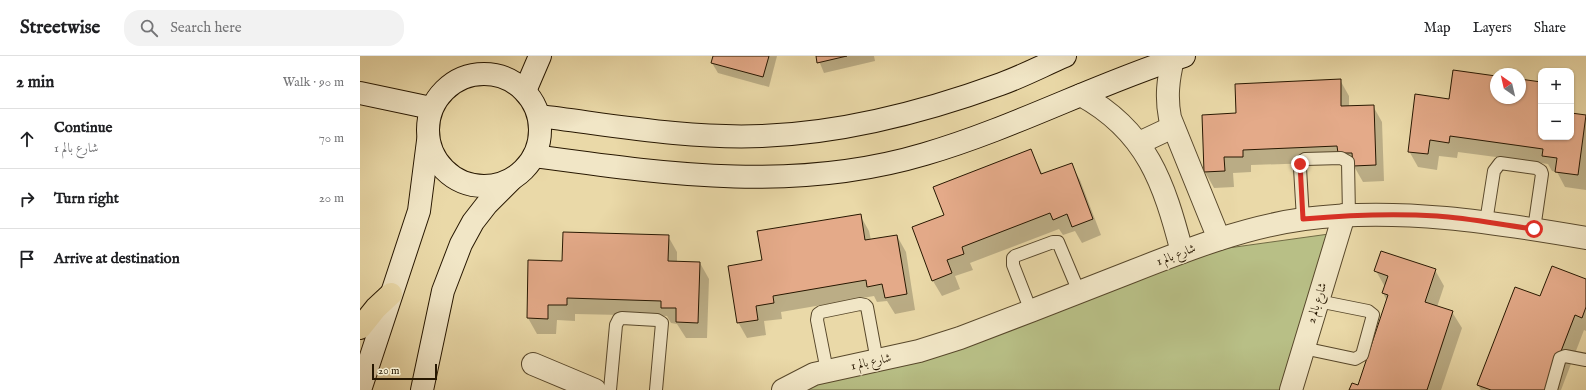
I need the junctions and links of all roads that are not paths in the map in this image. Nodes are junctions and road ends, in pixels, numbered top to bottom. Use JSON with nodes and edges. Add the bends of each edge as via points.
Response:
{"nodes":[{"id":1,"x":540,"y":56,"type":"edge"},
{"id":2,"x":1065,"y":56,"type":"edge"},
{"id":3,"x":1178,"y":58,"type":"edge"},
{"id":4,"x":490,"y":65,"type":"edge"},
{"id":5,"x":525,"y":91,"type":"junction"},
{"id":6,"x":360,"y":92,"type":"edge"},
{"id":7,"x":1081,"y":95,"type":"junction"},
{"id":8,"x":431,"y":108,"type":"junction"},
{"id":9,"x":539,"y":116,"type":"junction"},
{"id":10,"x":1173,"y":127,"type":"junction"},
{"id":11,"x":428,"y":141,"type":"junction"},
{"id":12,"x":1139,"y":144,"type":"junction"},
{"id":13,"x":534,"y":156,"type":"junction"},
{"id":14,"x":513,"y":178,"type":"junction"},
{"id":15,"x":1198,"y":189,"type":"junction"},
{"id":16,"x":1167,"y":202,"type":"junction"},
{"id":17,"x":1346,"y":215,"type":"junction"},
{"id":18,"x":1303,"y":219,"type":"junction"},
{"id":19,"x":1486,"y":222,"type":"junction"},
{"id":20,"x":1534,"y":229,"type":"junction"},
{"id":21,"x":1586,"y":238,"type":"edge"},
{"id":22,"x":1219,"y":239,"type":"junction"},
{"id":23,"x":1182,"y":252,"type":"junction"},
{"id":24,"x":1079,"y":292,"type":"junction"},
{"id":25,"x":391,"y":294,"type":"junction"},
{"id":26,"x":1318,"y":301,"type":"junction"},
{"id":27,"x":1031,"y":311,"type":"junction"},
{"id":28,"x":360,"y":328,"type":"edge"},
{"id":29,"x":1303,"y":348,"type":"junction"},
{"id":30,"x":1586,"y":360,"type":"edge"},
{"id":31,"x":876,"y":361,"type":"junction"},
{"id":32,"x":533,"y":364,"type":"dead end"},
{"id":33,"x":827,"y":371,"type":"junction"},
{"id":34,"x":586,"y":388,"type":"edge"},
{"id":35,"x":360,"y":390,"type":"edge"},
{"id":36,"x":422,"y":390,"type":"edge"},
{"id":37,"x":610,"y":390,"type":"edge"},
{"id":38,"x":656,"y":390,"type":"edge"},
{"id":39,"x":783,"y":390,"type":"edge"},
{"id":40,"x":1291,"y":390,"type":"edge"},
{"id":41,"x":1551,"y":390,"type":"edge"}],
"edges":[{"from":1,"to":5,"type":"street"},
{"from":2,"to":9,"type":"street","via":[[1002,83],[911,113],[844,128],[800,134],[693,134]]},
{"from":3,"to":7,"type":"street"},
{"from":3,"to":10,"type":"street","via":[[1168,79],[1167,100]]},
{"from":4,"to":5,"type":"street"},
{"from":4,"to":8,"type":"street","via":[[453,82],[440,94]]},
{"from":5,"to":9,"type":"street"},
{"from":6,"to":8,"type":"street"},
{"from":7,"to":12,"type":"street","via":[[1118,119]]},
{"from":7,"to":13,"type":"street","via":[[970,140],[924,155],[876,166],[828,172],[730,178],[681,175]]},
{"from":8,"to":11,"type":"street"},
{"from":9,"to":13,"type":"street","via":[[540,136]]},
{"from":10,"to":12,"type":"street"},
{"from":10,"to":15,"type":"street"},
{"from":11,"to":14,"type":"street","via":[[435,158],[444,170],[456,179],[484,186],[499,184]]},
{"from":11,"to":25,"type":"street","via":[[419,211]]},
{"from":12,"to":16,"type":"street","via":[[1161,184]]},
{"from":13,"to":14,"type":"street"},
{"from":14,"to":36,"type":"street","via":[[487,204],[461,244],[443,291]]},
{"from":15,"to":16,"type":"street"},
{"from":15,"to":22,"type":"street"},
{"from":16,"to":23,"type":"street"},
{"from":17,"to":18,"type":"street","name":"شارع بالم 1"},
{"from":17,"to":18,"type":"lane","via":[[1348,162],[1341,158],[1305,159],[1300,168]]},
{"from":17,"to":19,"type":"street","name":"شارع بالم 1","via":[[1438,216]]},
{"from":17,"to":26,"type":"street","name":"شارع بالم 2"},
{"from":18,"to":22,"type":"street","name":"شارع بالم 1"},
{"from":19,"to":20,"type":"street","name":"شارع بالم 1"},
{"from":19,"to":20,"type":"lane","via":[[1494,171],[1500,163],[1536,168],[1541,171]]},
{"from":20,"to":21,"type":"street","name":"شارع بالم 1"},
{"from":22,"to":23,"type":"street","name":"شارع بالم 1"},
{"from":23,"to":24,"type":"street","name":"شارع بالم 1"},
{"from":24,"to":27,"type":"street","name":"شارع بالم 1"},
{"from":24,"to":27,"type":"lane","via":[[1058,242],[1015,256],[1013,265]]},
{"from":25,"to":28,"type":"main road"},
{"from":25,"to":35,"type":"street"},
{"from":26,"to":29,"type":"street","name":"شارع بالم 2"},
{"from":26,"to":29,"type":"lane","via":[[1368,311],[1373,315],[1362,355],[1355,359]]},
{"from":27,"to":31,"type":"street","name":"شارع بالم 1","via":[[960,338]]},
{"from":29,"to":40,"type":"street","name":"شارع بالم 2"},
{"from":30,"to":41,"type":"lane","via":[[1565,356],[1560,358]]},
{"from":31,"to":33,"type":"street","name":"شارع بالم 1"},
{"from":31,"to":33,"type":"lane","via":[[867,307],[860,304],[818,314]]},
{"from":32,"to":34,"type":"street"},
{"from":33,"to":39,"type":"street","name":"شارع بالم 1","via":[[802,379]]},
{"from":37,"to":38,"type":"lane","via":[[616,325],[622,318],[657,320],[662,323]]}]}
